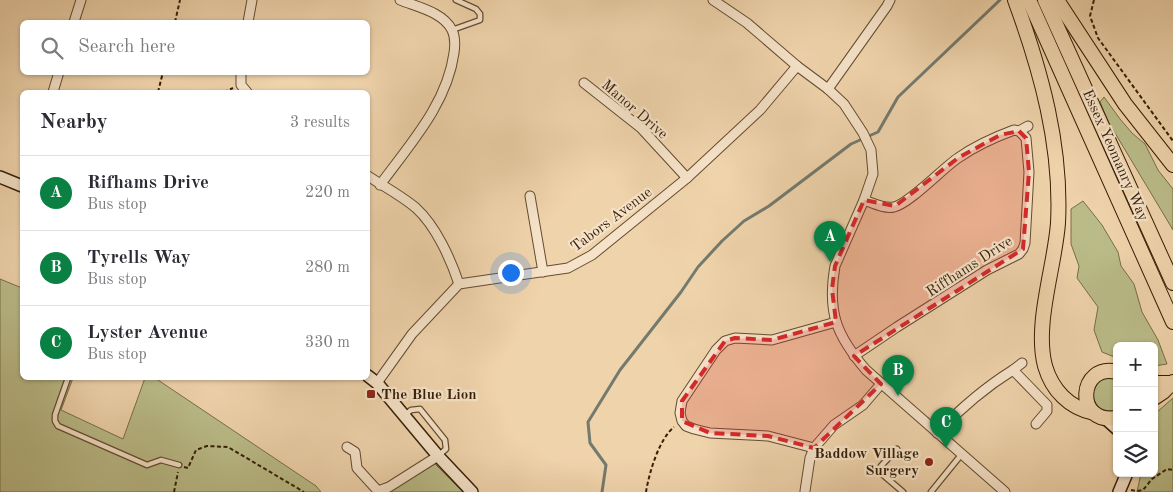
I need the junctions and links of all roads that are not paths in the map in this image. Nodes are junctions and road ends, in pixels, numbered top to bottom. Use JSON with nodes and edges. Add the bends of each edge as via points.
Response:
{"nodes":[{"id":1,"x":81,"y":0,"type":"edge"},
{"id":2,"x":252,"y":0,"type":"edge"},
{"id":3,"x":400,"y":0,"type":"edge"},
{"id":4,"x":456,"y":0,"type":"edge"},
{"id":5,"x":713,"y":0,"type":"edge"},
{"id":6,"x":890,"y":0,"type":"edge"},
{"id":7,"x":1015,"y":0,"type":"edge"},
{"id":8,"x":1029,"y":0,"type":"edge"},
{"id":9,"x":1045,"y":0,"type":"edge"},
{"id":10,"x":1057,"y":0,"type":"edge"},
{"id":11,"x":75,"y":20,"type":"edge"},
{"id":12,"x":248,"y":20,"type":"edge"},
{"id":13,"x":452,"y":30,"type":"junction"},
{"id":14,"x":797,"y":66,"type":"junction"},
{"id":15,"x":58,"y":75,"type":"edge"},
{"id":16,"x":242,"y":75,"type":"edge"},
{"id":17,"x":584,"y":83,"type":"dead end"},
{"id":18,"x":244,"y":89,"type":"edge"},
{"id":19,"x":828,"y":89,"type":"junction"},
{"id":20,"x":54,"y":90,"type":"edge"},
{"id":21,"x":1028,"y":126,"type":"dead end"},
{"id":22,"x":1019,"y":131,"type":"junction"},
{"id":23,"x":1173,"y":165,"type":"edge"},
{"id":24,"x":0,"y":177,"type":"edge"},
{"id":25,"x":370,"y":177,"type":"edge"},
{"id":26,"x":688,"y":178,"type":"junction"},
{"id":27,"x":380,"y":184,"type":"junction"},
{"id":28,"x":20,"y":185,"type":"edge"},
{"id":29,"x":530,"y":196,"type":"dead end"},
{"id":30,"x":864,"y":200,"type":"junction"},
{"id":31,"x":543,"y":272,"type":"junction"},
{"id":32,"x":1173,"y":283,"type":"edge"},
{"id":33,"x":460,"y":284,"type":"junction"},
{"id":34,"x":836,"y":322,"type":"junction"},
{"id":35,"x":1173,"y":322,"type":"edge"},
{"id":36,"x":854,"y":356,"type":"junction"},
{"id":37,"x":1022,"y":363,"type":"dead end"},
{"id":38,"x":1013,"y":370,"type":"junction"},
{"id":39,"x":1113,"y":371,"type":"edge"},
{"id":40,"x":370,"y":378,"type":"edge"},
{"id":41,"x":67,"y":380,"type":"edge"},
{"id":42,"x":377,"y":383,"type":"junction"},
{"id":43,"x":881,"y":384,"type":"junction"},
{"id":44,"x":1106,"y":417,"type":"edge"},
{"id":45,"x":1036,"y":424,"type":"dead end"},
{"id":46,"x":937,"y":433,"type":"junction"},
{"id":47,"x":347,"y":447,"type":"dead end"},
{"id":48,"x":814,"y":448,"type":"junction"},
{"id":49,"x":897,"y":449,"type":"dead end"},
{"id":50,"x":961,"y":455,"type":"junction"},
{"id":51,"x":438,"y":456,"type":"junction"},
{"id":52,"x":179,"y":466,"type":"road end"},
{"id":53,"x":1126,"y":477,"type":"edge"},
{"id":54,"x":805,"y":491,"type":"dead end"},
{"id":55,"x":378,"y":492,"type":"edge"},
{"id":56,"x":472,"y":492,"type":"edge"},
{"id":57,"x":903,"y":492,"type":"edge"},
{"id":58,"x":931,"y":492,"type":"edge"},
{"id":59,"x":1005,"y":492,"type":"edge"},
{"id":60,"x":1119,"y":492,"type":"edge"}],
"edges":[{"from":1,"to":11,"type":"street"},
{"from":2,"to":12,"type":"street"},
{"from":3,"to":13,"type":"street","via":[[438,16]]},
{"from":4,"to":13,"type":"lane","via":[[476,10],[480,20]]},
{"from":5,"to":14,"type":"street","via":[[747,23]]},
{"from":6,"to":19,"type":"street"},
{"from":7,"to":44,"type":"main road","via":[[1038,69],[1056,159],[1058,223],[1042,337],[1044,358],[1057,391],[1065,400],[1078,409]]},
{"from":8,"to":35,"type":"main road","name":"Essex Yeomanry Way"},
{"from":9,"to":32,"type":"main road","name":"Essex Yeomanry Way"},
{"from":10,"to":23,"type":"main road","via":[[1125,104]]},
{"from":13,"to":27,"type":"street","via":[[455,48],[443,93]]},
{"from":14,"to":19,"type":"street"},
{"from":14,"to":26,"type":"street","name":"Tabors Avenue","via":[[760,110]]},
{"from":15,"to":20,"type":"street"},
{"from":16,"to":18,"type":"street"},
{"from":17,"to":26,"type":"street","name":"Manor Drive","via":[[641,128]]},
{"from":19,"to":30,"type":"street","via":[[844,104],[870,150],[873,174]]},
{"from":21,"to":22,"type":"street"},
{"from":22,"to":30,"type":"street","via":[[1000,135],[958,158],[895,206],[880,206]]},
{"from":22,"to":36,"type":"street","name":"Riffhams Drive","via":[[1026,138],[1029,172],[1023,249]]},
{"from":24,"to":28,"type":"street"},
{"from":25,"to":27,"type":"street"},
{"from":26,"to":31,"type":"street","name":"Tabors Avenue","via":[[592,255],[568,268]]},
{"from":27,"to":33,"type":"street","via":[[416,208],[438,236]]},
{"from":29,"to":31,"type":"street"},
{"from":30,"to":34,"type":"street","via":[[835,266],[832,289]]},
{"from":31,"to":33,"type":"street","name":"Tabors Avenue"},
{"from":33,"to":42,"type":"street","via":[[412,334]]},
{"from":34,"to":36,"type":"street","via":[[840,336]]},
{"from":34,"to":48,"type":"street","via":[[772,340],[735,338],[725,341],[682,401],[680,412],[686,426],[694,429],[768,436]]},
{"from":36,"to":43,"type":"street"},
{"from":37,"to":38,"type":"street"},
{"from":38,"to":45,"type":"street","via":[[1047,405],[1047,411]]},
{"from":38,"to":46,"type":"street","via":[[969,401]]},
{"from":39,"to":44,"type":"main road","via":[[1095,376],[1086,391],[1086,400]]},
{"from":40,"to":42,"type":"street"},
{"from":41,"to":52,"type":"lane","via":[[55,415],[58,426],[147,465],[161,460]]},
{"from":42,"to":51,"type":"street"},
{"from":43,"to":46,"type":"street"},
{"from":43,"to":48,"type":"street","via":[[864,405],[834,424]]},
{"from":46,"to":50,"type":"street"},
{"from":47,"to":55,"type":"street","via":[[355,452],[358,468]]},
{"from":48,"to":54,"type":"street"},
{"from":49,"to":57,"type":"lane","via":[[880,469]]},
{"from":50,"to":58,"type":"lane"},
{"from":50,"to":59,"type":"street"},
{"from":51,"to":55,"type":"street"},
{"from":51,"to":56,"type":"street"},
{"from":53,"to":60,"type":"street"}]}
